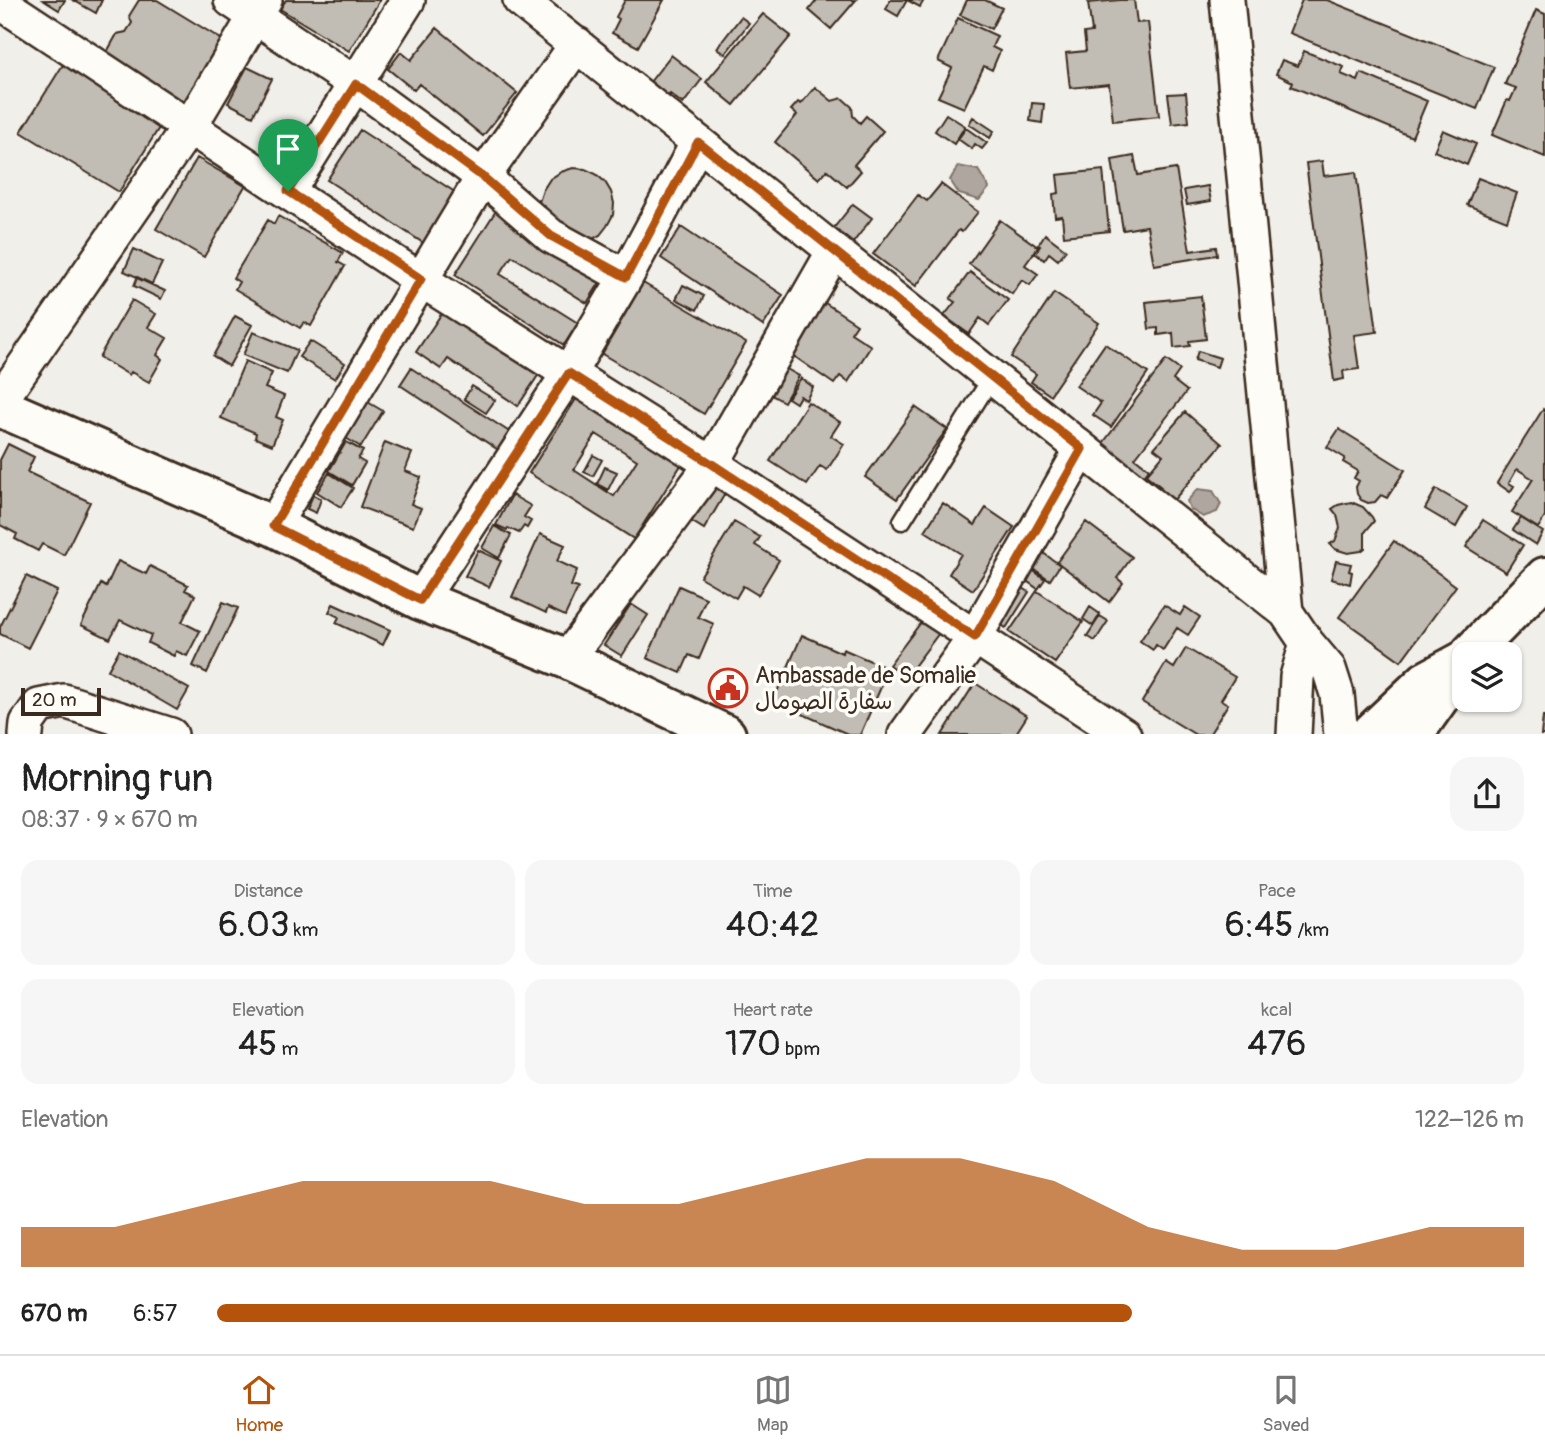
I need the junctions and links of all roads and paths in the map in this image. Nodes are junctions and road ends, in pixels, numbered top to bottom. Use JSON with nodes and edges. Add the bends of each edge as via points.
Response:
{"nodes":[{"id":1,"x":408,"y":0,"type":"edge"},
{"id":2,"x":1227,"y":0,"type":"edge"},
{"id":3,"x":0,"y":2,"type":"edge"},
{"id":4,"x":532,"y":3,"type":"edge"},
{"id":5,"x":251,"y":6,"type":"edge"},
{"id":6,"x":577,"y":44,"type":"junction"},
{"id":7,"x":356,"y":84,"type":"junction"},
{"id":8,"x":190,"y":126,"type":"junction"},
{"id":9,"x":698,"y":142,"type":"junction"},
{"id":10,"x":483,"y":177,"type":"junction"},
{"id":11,"x":288,"y":191,"type":"junction"},
{"id":12,"x":834,"y":251,"type":"junction"},
{"id":13,"x":626,"y":277,"type":"junction"},
{"id":14,"x":421,"y":279,"type":"junction"},
{"id":15,"x":569,"y":373,"type":"junction"},
{"id":16,"x":992,"y":377,"type":"junction"},
{"id":17,"x":0,"y":401,"type":"edge"},
{"id":18,"x":0,"y":407,"type":"edge"},
{"id":19,"x":1082,"y":449,"type":"junction"},
{"id":20,"x":712,"y":464,"type":"junction"},
{"id":21,"x":902,"y":521,"type":"dead end"},
{"id":22,"x":273,"y":526,"type":"junction"},
{"id":23,"x":1545,"y":576,"type":"edge"},
{"id":24,"x":420,"y":600,"type":"junction"},
{"id":25,"x":1286,"y":612,"type":"junction"},
{"id":26,"x":975,"y":637,"type":"junction"},
{"id":27,"x":1482,"y":642,"type":"edge"},
{"id":28,"x":1307,"y":643,"type":"junction"},
{"id":29,"x":567,"y":659,"type":"junction"},
{"id":30,"x":1452,"y":667,"type":"edge"},
{"id":31,"x":1452,"y":678,"type":"edge"},
{"id":32,"x":26,"y":734,"type":"edge"},
{"id":33,"x":171,"y":734,"type":"edge"},
{"id":34,"x":726,"y":734,"type":"edge"},
{"id":35,"x":905,"y":734,"type":"edge"},
{"id":36,"x":1124,"y":734,"type":"edge"},
{"id":37,"x":1294,"y":734,"type":"edge"},
{"id":38,"x":1341,"y":734,"type":"edge"},
{"id":39,"x":1369,"y":734,"type":"edge"},
{"id":40,"x":1412,"y":734,"type":"edge"}],
"edges":[{"from":1,"to":7,"type":"street"},
{"from":2,"to":25,"type":"street"},
{"from":3,"to":8,"type":"street"},
{"from":4,"to":6,"type":"street"},
{"from":5,"to":7,"type":"street"},
{"from":5,"to":8,"type":"street"},
{"from":6,"to":9,"type":"street"},
{"from":6,"to":10,"type":"street"},
{"from":7,"to":10,"type":"street"},
{"from":7,"to":11,"type":"street"},
{"from":8,"to":11,"type":"street"},
{"from":8,"to":17,"type":"street"},
{"from":9,"to":12,"type":"street"},
{"from":9,"to":13,"type":"street"},
{"from":10,"to":13,"type":"street","via":[[551,236]]},
{"from":10,"to":14,"type":"street"},
{"from":11,"to":14,"type":"street"},
{"from":12,"to":16,"type":"street"},
{"from":12,"to":20,"type":"street"},
{"from":13,"to":15,"type":"street"},
{"from":14,"to":15,"type":"street"},
{"from":14,"to":22,"type":"street"},
{"from":15,"to":20,"type":"street"},
{"from":15,"to":24,"type":"street"},
{"from":16,"to":19,"type":"street"},
{"from":16,"to":21,"type":"lane"},
{"from":18,"to":22,"type":"street"},
{"from":19,"to":25,"type":"street"},
{"from":19,"to":26,"type":"street"},
{"from":20,"to":26,"type":"street"},
{"from":20,"to":29,"type":"street"},
{"from":22,"to":24,"type":"street"},
{"from":23,"to":27,"type":"street"},
{"from":24,"to":29,"type":"street"},
{"from":25,"to":28,"type":"street"},
{"from":26,"to":35,"type":"street"},
{"from":26,"to":36,"type":"street"},
{"from":28,"to":37,"type":"street","via":[[1297,677]]},
{"from":28,"to":38,"type":"street","via":[[1329,669]]},
{"from":29,"to":34,"type":"street"},
{"from":30,"to":39,"type":"street","via":[[1426,681]]},
{"from":31,"to":40,"type":"street"},
{"from":32,"to":33,"type":"street","via":[[27,723],[39,705],[64,701]]}]}
